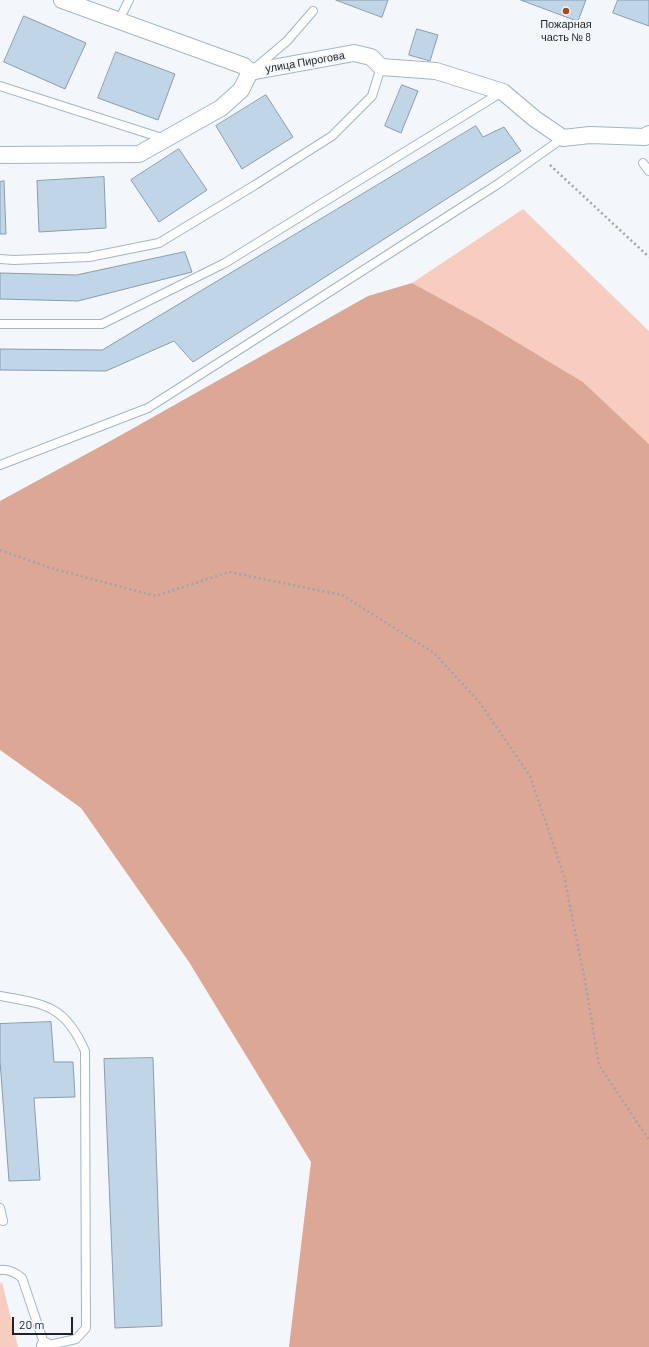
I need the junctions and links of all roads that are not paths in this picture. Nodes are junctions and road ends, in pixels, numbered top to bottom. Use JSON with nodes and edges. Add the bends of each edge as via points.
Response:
{"nodes":[{"id":1,"x":62,"y":0,"type":"edge"},
{"id":2,"x":129,"y":0,"type":"edge"},
{"id":3,"x":313,"y":11,"type":"dead end"},
{"id":4,"x":119,"y":20,"type":"junction"},
{"id":5,"x":381,"y":67,"type":"junction"},
{"id":6,"x":250,"y":72,"type":"junction"},
{"id":7,"x":0,"y":86,"type":"edge"},
{"id":8,"x":503,"y":92,"type":"junction"},
{"id":9,"x":649,"y":134,"type":"edge"},
{"id":10,"x":563,"y":138,"type":"junction"},
{"id":11,"x":166,"y":139,"type":"junction"},
{"id":12,"x":0,"y":155,"type":"edge"},
{"id":13,"x":643,"y":164,"type":"dead end"},
{"id":14,"x":649,"y":171,"type":"edge"},
{"id":15,"x":0,"y":259,"type":"edge"},
{"id":16,"x":0,"y":324,"type":"edge"},
{"id":17,"x":0,"y":465,"type":"edge"},
{"id":18,"x":0,"y":996,"type":"edge"},
{"id":19,"x":0,"y":1208,"type":"edge"},
{"id":20,"x":3,"y":1221,"type":"dead end"},
{"id":21,"x":0,"y":1270,"type":"edge"},
{"id":22,"x":45,"y":1346,"type":"edge"}],
"edges":[{"from":1,"to":4,"type":"street","name":"улица Пирогова"},
{"from":2,"to":4,"type":"lane"},
{"from":3,"to":6,"type":"lane","via":[[287,41]]},
{"from":4,"to":6,"type":"street","name":"улица Пирогова","via":[[244,66]]},
{"from":5,"to":6,"type":"street","name":"улица Пирогова","via":[[371,57],[354,53]]},
{"from":5,"to":8,"type":"street","via":[[436,71]]},
{"from":5,"to":15,"type":"lane","via":[[372,96],[332,136],[256,186],[159,243],[89,257]]},
{"from":6,"to":11,"type":"street","name":"улица Пирогова","via":[[241,90],[221,108]]},
{"from":7,"to":11,"type":"lane"},
{"from":8,"to":10,"type":"street"},
{"from":8,"to":16,"type":"lane","via":[[225,264],[102,324]]},
{"from":9,"to":10,"type":"street","via":[[645,137],[590,135]]},
{"from":10,"to":17,"type":"lane","via":[[498,184],[148,408]]},
{"from":11,"to":12,"type":"street","name":"улица Пирогова","via":[[139,154]]},
{"from":13,"to":14,"type":"lane"},
{"from":18,"to":22,"type":"lane","via":[[37,1003],[55,1011],[68,1021],[79,1036],[85,1051],[86,1328],[76,1339]]},
{"from":19,"to":20,"type":"lane"},
{"from":21,"to":22,"type":"lane","via":[[15,1273],[22,1278]]}]}
